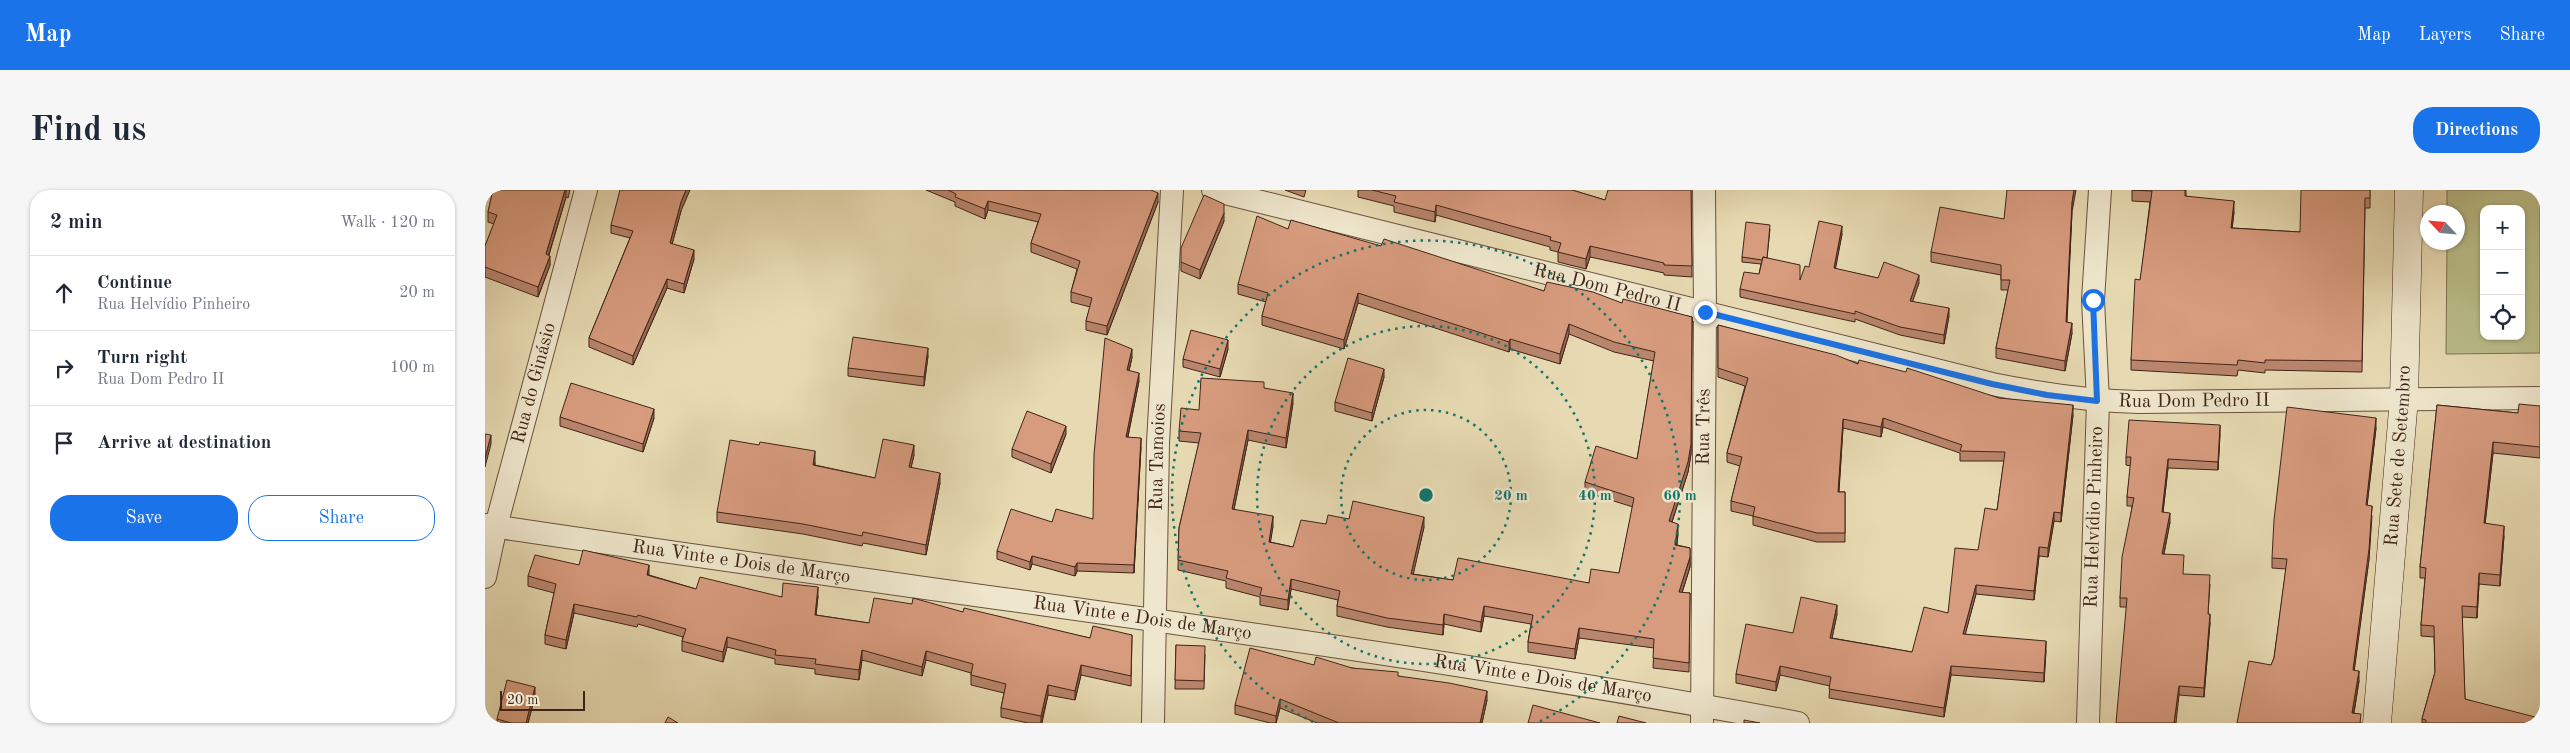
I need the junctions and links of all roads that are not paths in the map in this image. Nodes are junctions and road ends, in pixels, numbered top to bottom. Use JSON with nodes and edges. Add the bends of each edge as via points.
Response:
{"nodes":[{"id":1,"x":586,"y":190,"type":"edge"},
{"id":2,"x":1171,"y":190,"type":"edge"},
{"id":3,"x":1213,"y":190,"type":"edge"},
{"id":4,"x":1704,"y":190,"type":"edge"},
{"id":5,"x":2100,"y":190,"type":"edge"},
{"id":6,"x":2409,"y":190,"type":"edge"},
{"id":7,"x":1705,"y":312,"type":"junction"},
{"id":8,"x":2404,"y":398,"type":"junction"},
{"id":9,"x":2540,"y":398,"type":"edge"},
{"id":10,"x":2097,"y":401,"type":"junction"},
{"id":11,"x":491,"y":525,"type":"edge"},
{"id":12,"x":485,"y":577,"type":"edge"},
{"id":13,"x":1156,"y":619,"type":"junction"},
{"id":14,"x":1702,"y":714,"type":"edge"},
{"id":15,"x":1153,"y":723,"type":"edge"},
{"id":16,"x":1797,"y":723,"type":"edge"},
{"id":17,"x":2088,"y":723,"type":"edge"},
{"id":18,"x":2377,"y":723,"type":"edge"}],
"edges":[{"from":1,"to":11,"type":"street","name":"Rua do Ginásio"},
{"from":2,"to":13,"type":"street","name":"Rua Tamoios","via":[[1158,444]]},
{"from":3,"to":7,"type":"street","name":"Rua Dom Pedro II"},
{"from":4,"to":7,"type":"street","name":"Rua Três"},
{"from":5,"to":10,"type":"street","name":"Rua Helvídio Pinheiro","via":[[2093,300]]},
{"from":6,"to":8,"type":"street","name":"Rua Sete de Setembro"},
{"from":7,"to":10,"type":"street","name":"Rua Dom Pedro II","via":[[1992,384]]},
{"from":7,"to":14,"type":"street","name":"Rua Três"},
{"from":8,"to":9,"type":"street","name":"Rua Dom Pedro II"},
{"from":8,"to":10,"type":"street","name":"Rua Dom Pedro II"},
{"from":8,"to":18,"type":"street","name":"Rua Sete de Setembro"},
{"from":10,"to":17,"type":"street","name":"Rua Helvídio Pinheiro"},
{"from":11,"to":12,"type":"street","name":"Rua do Ginásio"},
{"from":11,"to":13,"type":"street","name":"Rua Vinte e Dois de Março"},
{"from":13,"to":14,"type":"street","name":"Rua Vinte e Dois de Março"},
{"from":13,"to":15,"type":"street","name":"Rua Tamoios"},
{"from":14,"to":16,"type":"street","name":"Rua Vinte e Dois de Março"}]}
